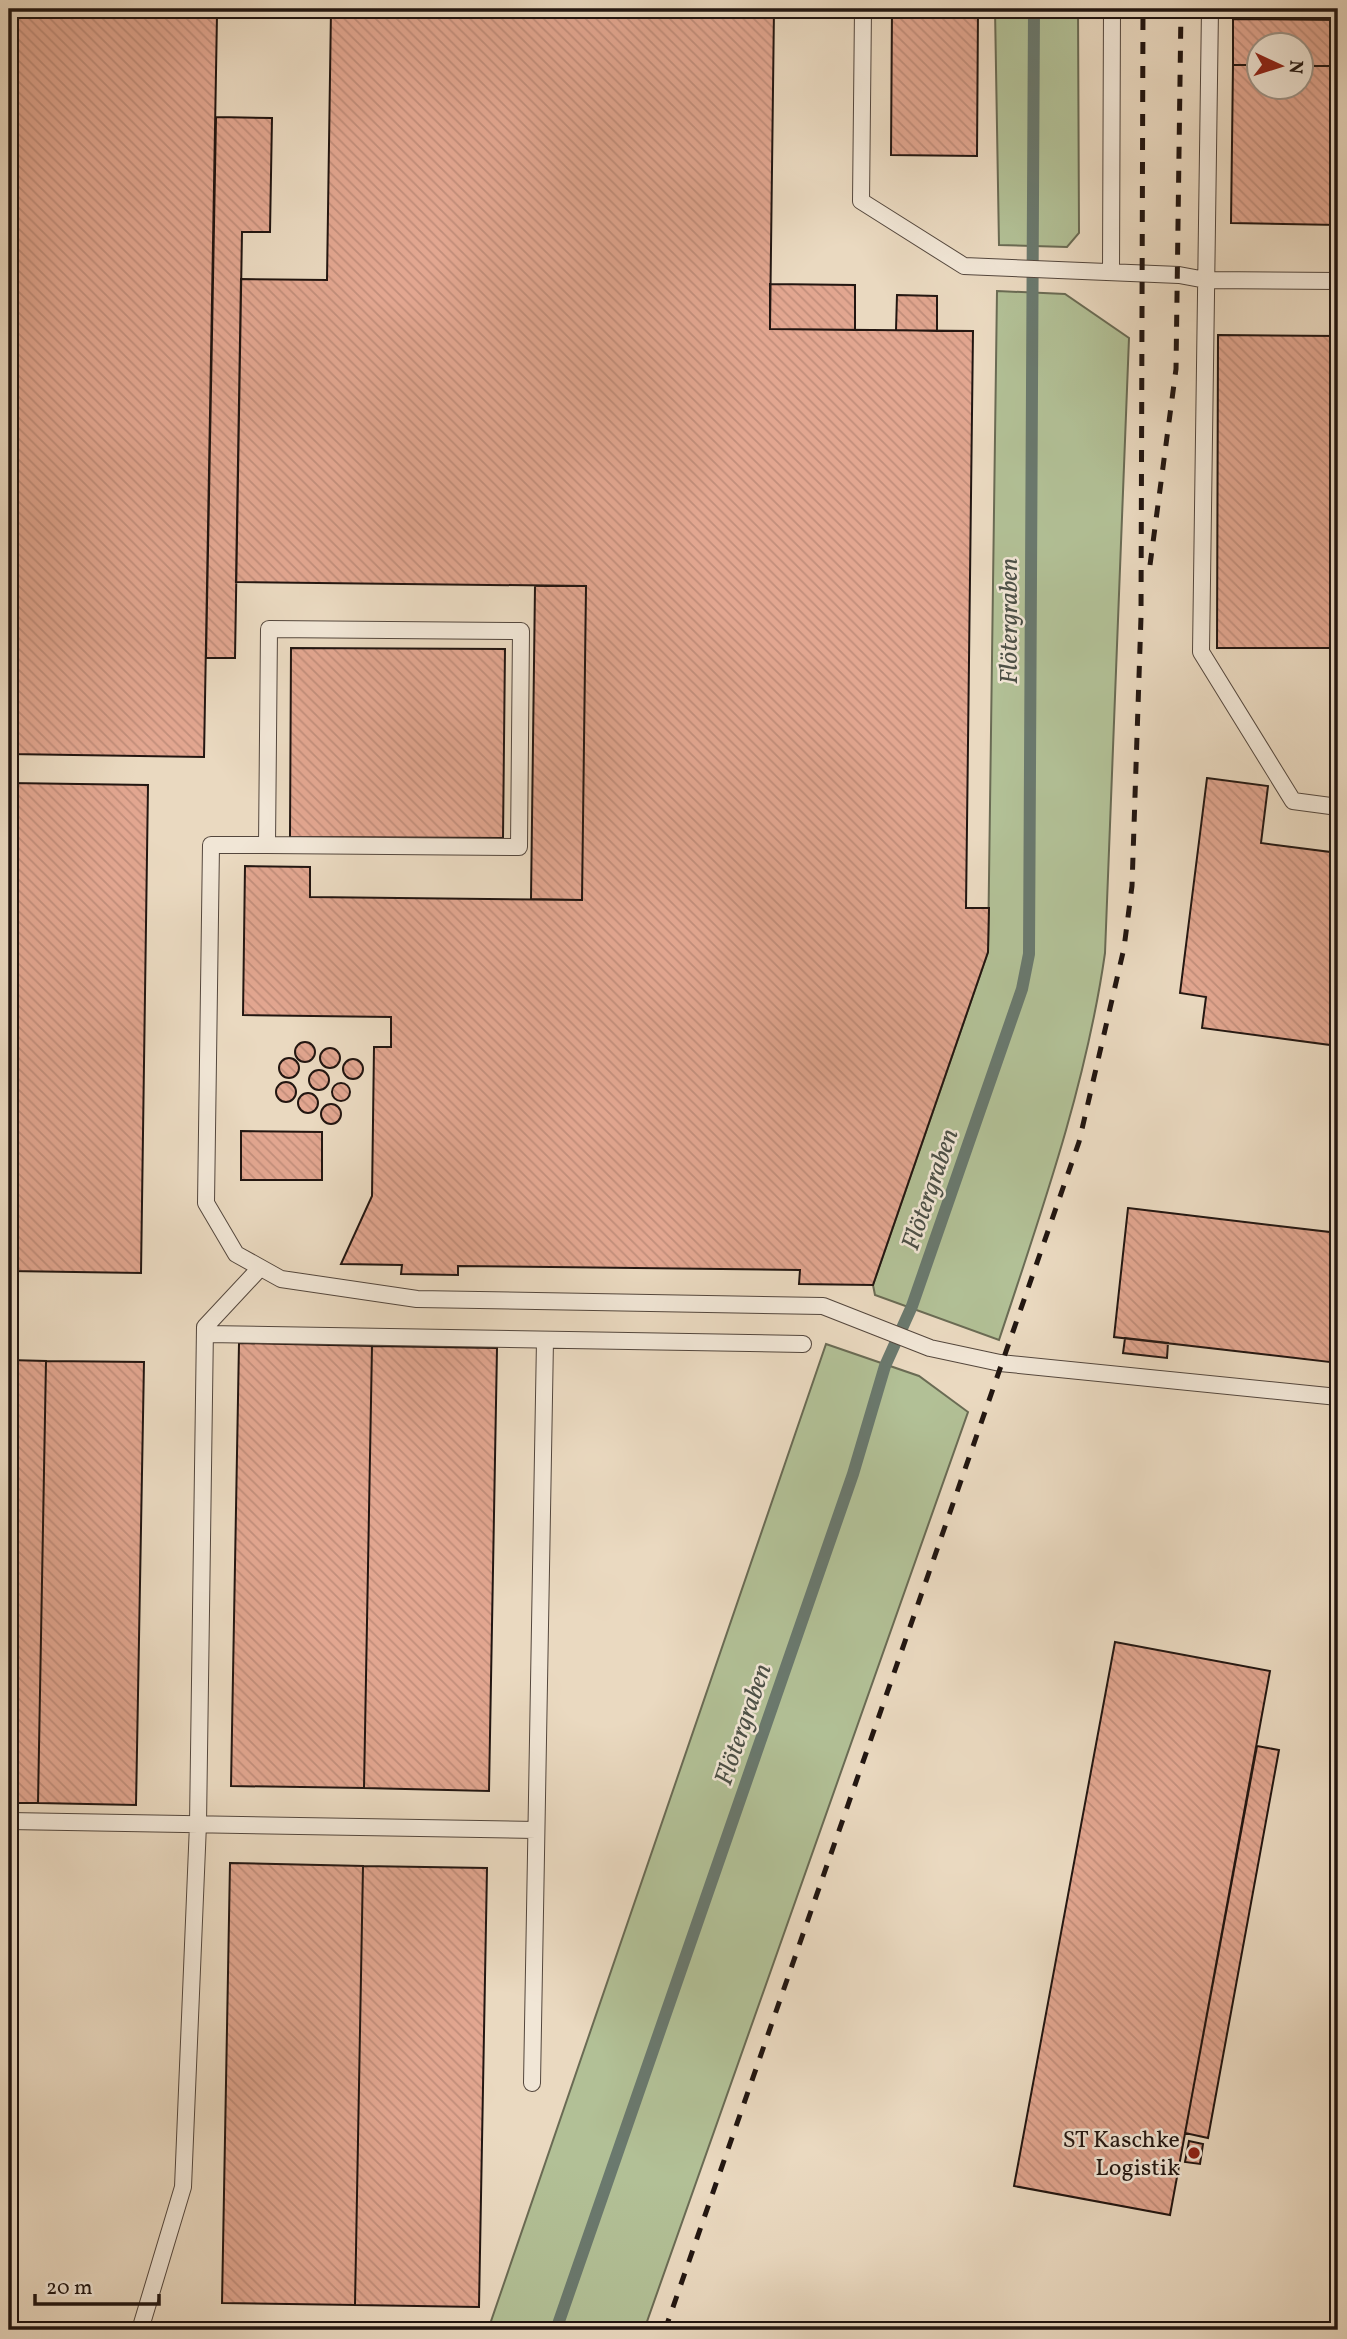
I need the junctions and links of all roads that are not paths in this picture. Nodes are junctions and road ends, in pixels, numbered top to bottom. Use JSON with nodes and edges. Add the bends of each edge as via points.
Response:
{"nodes":[{"id":1,"x":863,"y":9,"type":"edge"},
{"id":2,"x":1112,"y":9,"type":"edge"},
{"id":3,"x":1210,"y":9,"type":"edge"},
{"id":4,"x":1111,"y":272,"type":"junction"},
{"id":5,"x":1206,"y":280,"type":"junction"},
{"id":6,"x":1338,"y":281,"type":"edge"},
{"id":7,"x":1338,"y":807,"type":"edge"},
{"id":8,"x":267,"y":845,"type":"junction"},
{"id":9,"x":260,"y":1268,"type":"junction"},
{"id":10,"x":206,"y":1334,"type":"junction"},
{"id":11,"x":545,"y":1340,"type":"junction"},
{"id":12,"x":803,"y":1344,"type":"dead end"},
{"id":13,"x":1338,"y":1397,"type":"edge"},
{"id":14,"x":9,"y":1821,"type":"edge"},
{"id":15,"x":198,"y":1824,"type":"junction"},
{"id":16,"x":536,"y":1830,"type":"junction"},
{"id":17,"x":532,"y":2083,"type":"dead end"},
{"id":18,"x":140,"y":2330,"type":"edge"}],
"edges":[{"from":1,"to":4,"type":"lane","via":[[861,201],[964,266]]},
{"from":2,"to":4,"type":"lane"},
{"from":3,"to":5,"type":"lane"},
{"from":4,"to":5,"type":"lane"},
{"from":5,"to":6,"type":"lane"},
{"from":5,"to":7,"type":"lane","via":[[1201,653],[1293,801]]},
{"from":8,"to":8,"type":"lane","via":[[519,847],[521,631],[269,629]]},
{"from":8,"to":9,"type":"lane","via":[[211,845],[206,1203],[236,1254]]},
{"from":9,"to":10,"type":"lane","via":[[205,1327]]},
{"from":9,"to":13,"type":"lane","via":[[281,1279],[418,1299],[823,1306],[930,1348],[1000,1363]]},
{"from":10,"to":11,"type":"lane"},
{"from":10,"to":15,"type":"lane"},
{"from":11,"to":12,"type":"lane"},
{"from":11,"to":16,"type":"lane"},
{"from":14,"to":15,"type":"lane"},
{"from":15,"to":16,"type":"lane"},
{"from":15,"to":18,"type":"lane","via":[[183,2187]]},
{"from":16,"to":17,"type":"lane"}]}
